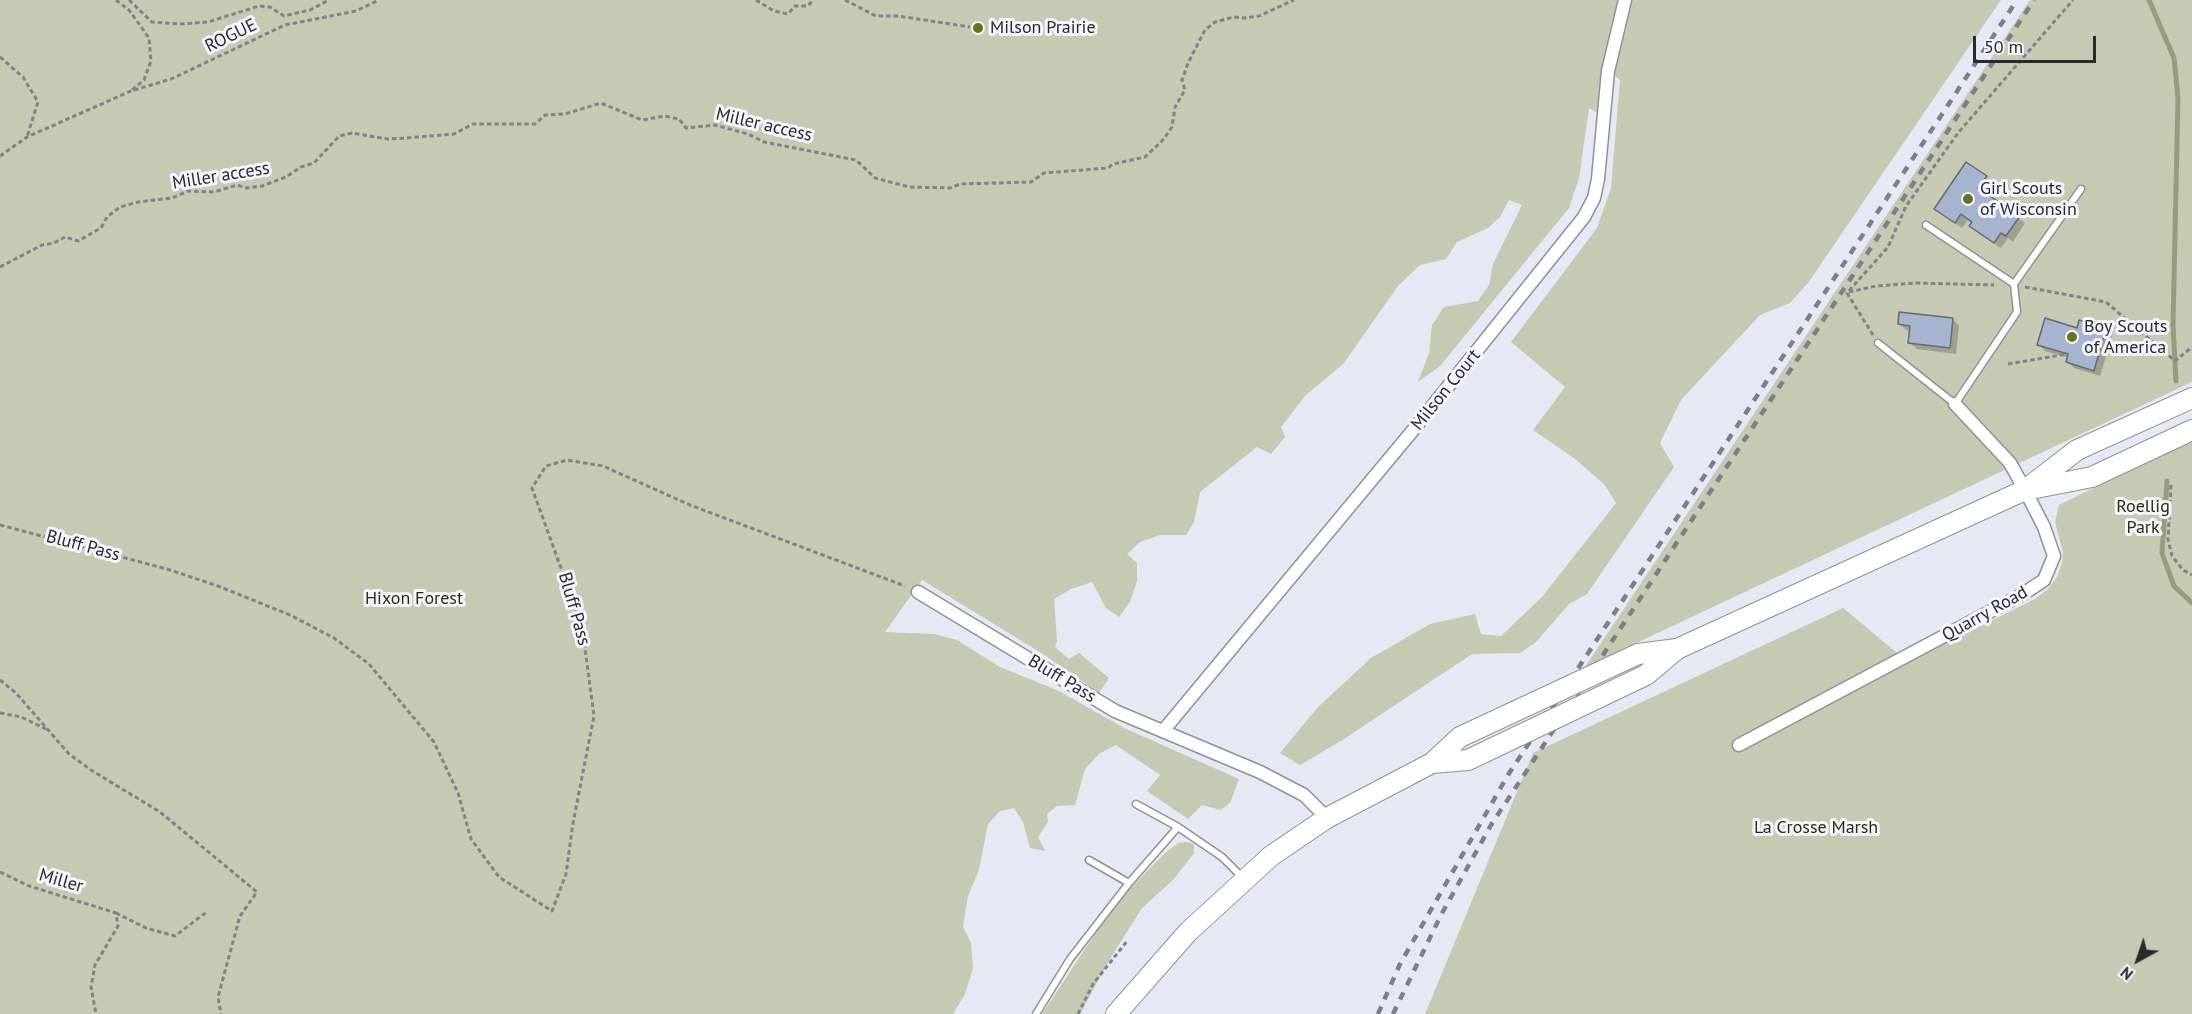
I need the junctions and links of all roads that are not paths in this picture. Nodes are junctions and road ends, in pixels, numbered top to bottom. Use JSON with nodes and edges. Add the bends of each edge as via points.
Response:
{"nodes":[{"id":1,"x":1625,"y":0,"type":"edge"},
{"id":2,"x":2081,"y":189,"type":"dead end"},
{"id":3,"x":1926,"y":225,"type":"dead end"},
{"id":4,"x":2014,"y":285,"type":"junction"},
{"id":5,"x":1878,"y":344,"type":"road end"},
{"id":6,"x":2192,"y":398,"type":"edge"},
{"id":7,"x":1955,"y":404,"type":"junction"},
{"id":8,"x":2192,"y":430,"type":"edge"},
{"id":9,"x":2025,"y":490,"type":"junction"},
{"id":10,"x":918,"y":592,"type":"road end"},
{"id":11,"x":1163,"y":731,"type":"junction"},
{"id":12,"x":1739,"y":745,"type":"dead end"},
{"id":13,"x":1136,"y":804,"type":"dead end"},
{"id":14,"x":1327,"y":818,"type":"junction"},
{"id":15,"x":1178,"y":827,"type":"junction"},
{"id":16,"x":1089,"y":860,"type":"dead end"},
{"id":17,"x":1244,"y":879,"type":"junction"},
{"id":18,"x":1129,"y":883,"type":"junction"},
{"id":19,"x":1036,"y":1014,"type":"edge"},
{"id":20,"x":1116,"y":1014,"type":"edge"}],
"edges":[{"from":1,"to":11,"type":"street","name":"Milson Court","via":[[1608,71],[1598,179],[1584,217]]},
{"from":2,"to":4,"type":"lane"},
{"from":3,"to":4,"type":"lane"},
{"from":4,"to":7,"type":"lane","via":[[2018,312]]},
{"from":5,"to":7,"type":"lane"},
{"from":6,"to":9,"type":"main road","via":[[2077,450]]},
{"from":7,"to":9,"type":"street","name":"Quarry Road","via":[[2010,463]]},
{"from":8,"to":9,"type":"main road","via":[[2092,477]]},
{"from":9,"to":12,"type":"street","name":"Quarry Road","via":[[2054,556],[2044,580]]},
{"from":9,"to":14,"type":"main road","bridge":true,"via":[[1677,649],[1638,654],[1460,737],[1432,763]]},
{"from":10,"to":11,"type":"street","name":"Bluff Pass","via":[[1115,711]]},
{"from":11,"to":14,"type":"street","name":"Bluff Pass","via":[[1304,795]]},
{"from":13,"to":15,"type":"lane"},
{"from":14,"to":17,"type":"main road"},
{"from":15,"to":17,"type":"lane","via":[[1222,857]]},
{"from":15,"to":18,"type":"lane"},
{"from":16,"to":18,"type":"lane"},
{"from":17,"to":20,"type":"main road","via":[[1166,955]]},
{"from":18,"to":19,"type":"lane","via":[[1070,959]]}]}
